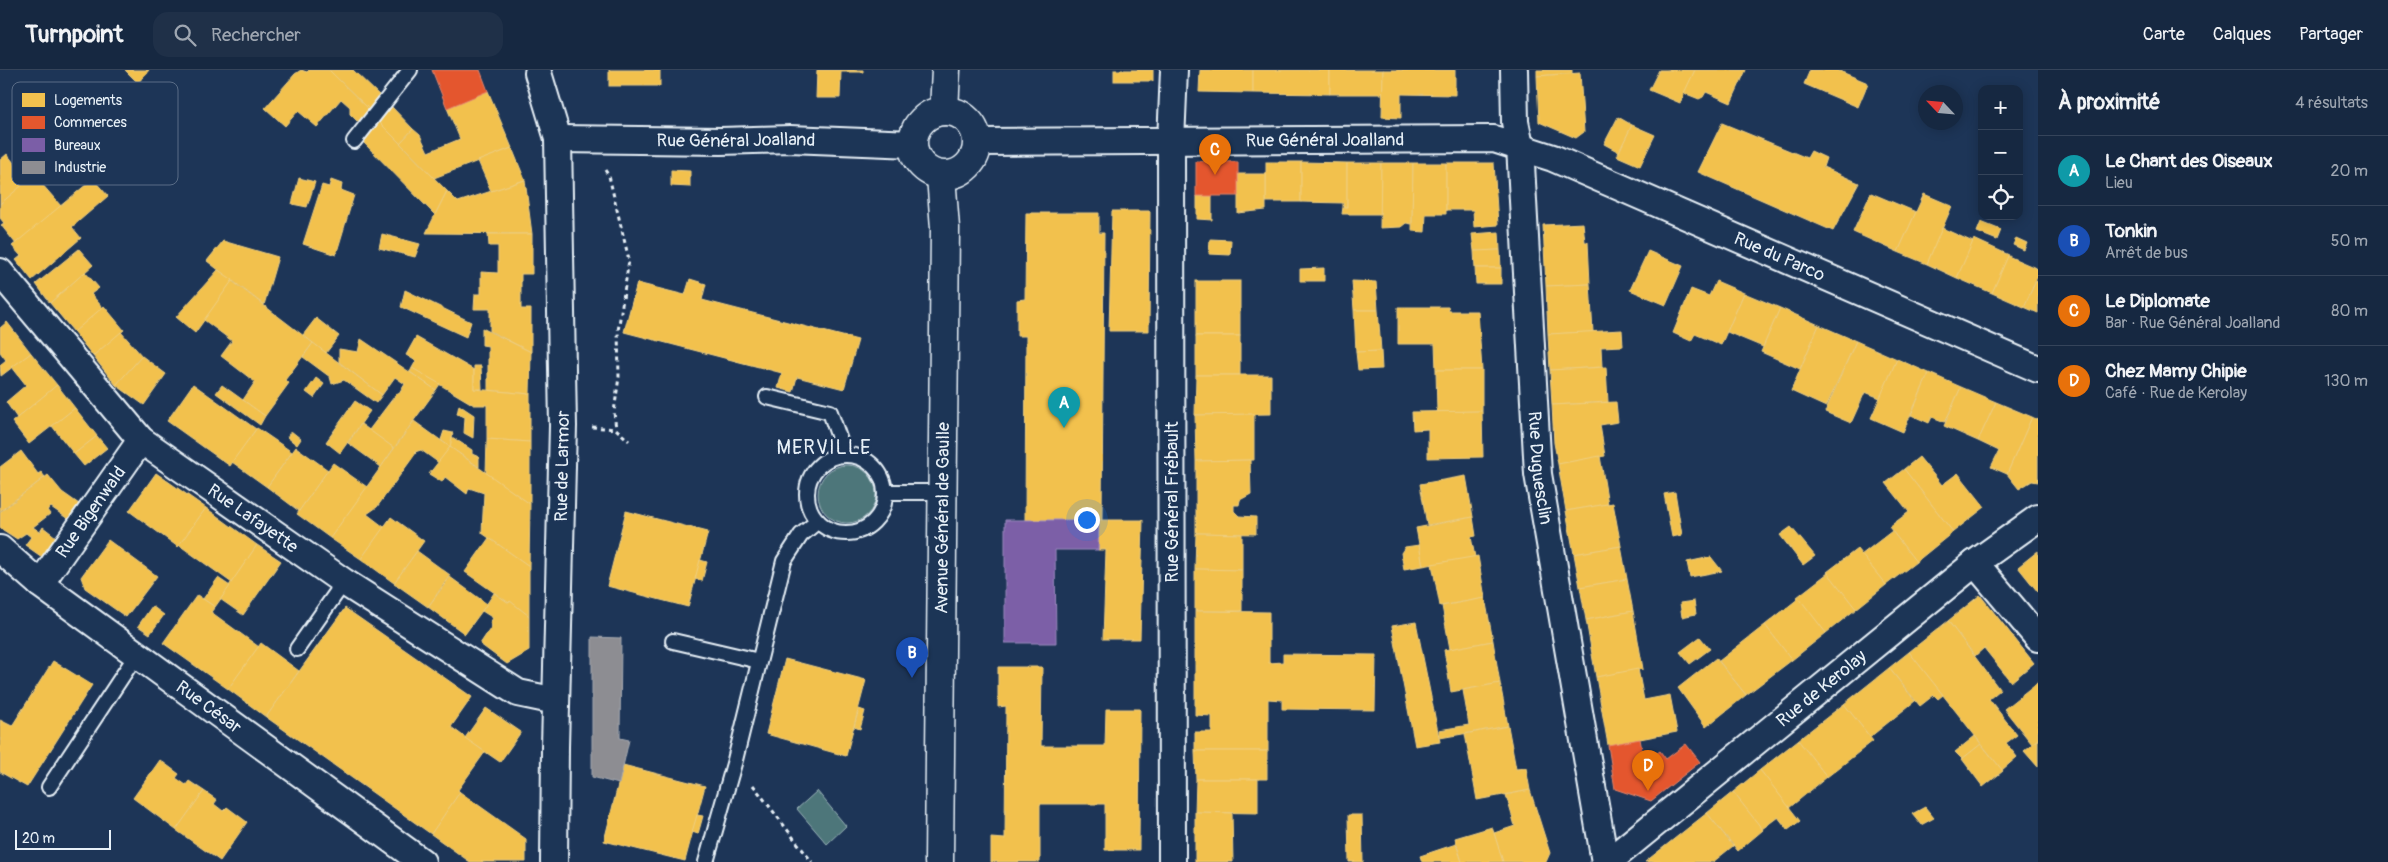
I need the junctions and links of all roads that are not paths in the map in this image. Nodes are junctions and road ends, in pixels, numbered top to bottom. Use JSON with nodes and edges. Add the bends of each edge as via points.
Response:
{"nodes":[{"id":1,"x":410,"y":70,"type":"edge"},
{"id":2,"x":946,"y":70,"type":"edge"},
{"id":3,"x":1174,"y":70,"type":"edge"},
{"id":4,"x":1514,"y":70,"type":"edge"},
{"id":5,"x":535,"y":71,"type":"edge"},
{"id":6,"x":944,"y":111,"type":"junction"},
{"id":7,"x":558,"y":139,"type":"junction"},
{"id":8,"x":354,"y":141,"type":"dead end"},
{"id":9,"x":978,"y":142,"type":"junction"},
{"id":10,"x":1171,"y":142,"type":"junction"},
{"id":11,"x":913,"y":144,"type":"junction"},
{"id":12,"x":1520,"y":146,"type":"junction"},
{"id":13,"x":941,"y":176,"type":"junction"},
{"id":14,"x":0,"y":272,"type":"edge"},
{"id":15,"x":2038,"y":369,"type":"edge"},
{"id":16,"x":767,"y":397,"type":"dead end"},
{"id":17,"x":141,"y":440,"type":"junction"},
{"id":18,"x":845,"y":455,"type":"junction"},
{"id":19,"x":886,"y":492,"type":"junction"},
{"id":20,"x":942,"y":492,"type":"junction"},
{"id":21,"x":2038,"y":518,"type":"edge"},
{"id":22,"x":818,"y":521,"type":"junction"},
{"id":23,"x":0,"y":549,"type":"edge"},
{"id":24,"x":1975,"y":563,"type":"junction"},
{"id":25,"x":344,"y":582,"type":"junction"},
{"id":26,"x":40,"y":584,"type":"junction"},
{"id":27,"x":2038,"y":638,"type":"edge"},
{"id":28,"x":673,"y":641,"type":"dead end"},
{"id":29,"x":297,"y":649,"type":"dead end"},
{"id":30,"x":137,"y":654,"type":"junction"},
{"id":31,"x":759,"y":661,"type":"junction"},
{"id":32,"x":556,"y":701,"type":"junction"},
{"id":33,"x":49,"y":787,"type":"dead end"},
{"id":34,"x":422,"y":862,"type":"edge"},
{"id":35,"x":554,"y":862,"type":"edge"},
{"id":36,"x":706,"y":862,"type":"edge"},
{"id":37,"x":940,"y":862,"type":"edge"},
{"id":38,"x":1172,"y":862,"type":"edge"},
{"id":39,"x":1606,"y":862,"type":"edge"}],
"edges":[{"from":1,"to":8,"type":"lane"},
{"from":2,"to":6,"type":"main road"},
{"from":3,"to":10,"type":"street","name":"Rue Général Frébault"},
{"from":4,"to":12,"type":"street","name":"Rue Duguesclin","via":[[1515,122]]},
{"from":5,"to":7,"type":"street","name":"Rue de Larmor"},
{"from":6,"to":9,"type":"main road","via":[[963,116],[976,132]]},
{"from":6,"to":11,"type":"main road","via":[[934,113],[918,125]]},
{"from":7,"to":11,"type":"street","name":"Rue Général Joalland","via":[[790,139]]},
{"from":7,"to":32,"type":"street","name":"Rue de Larmor","via":[[563,426]]},
{"from":9,"to":10,"type":"street","name":"Rue Général Joalland"},
{"from":9,"to":13,"type":"main road","via":[[973,160],[967,167]]},
{"from":10,"to":12,"type":"street","name":"Rue Général Joalland","via":[[1494,140]]},
{"from":10,"to":38,"type":"street","name":"Rue Général Frébault"},
{"from":11,"to":13,"type":"main road","via":[[914,153],[924,168]]},
{"from":12,"to":15,"type":"street","name":"Rue du Parco"},
{"from":12,"to":39,"type":"street","name":"Rue Duguesclin","via":[[1538,474]]},
{"from":13,"to":20,"type":"main road","name":"Avenue Général de Gaulle","via":[[945,228]]},
{"from":14,"to":17,"type":"street","name":"Rue Lafayette"},
{"from":16,"to":18,"type":"lane","via":[[830,412]]},
{"from":17,"to":25,"type":"street","name":"Rue Lafayette"},
{"from":17,"to":26,"type":"street","name":"Rue Bigenwald"},
{"from":18,"to":19,"type":"lane","via":[[868,461],[883,480]]},
{"from":18,"to":22,"type":"lane","via":[[822,463],[808,483],[810,510]]},
{"from":19,"to":20,"type":"lane"},
{"from":19,"to":22,"type":"lane","via":[[884,506],[868,527],[841,533]]},
{"from":20,"to":37,"type":"main road","name":"Avenue Général de Gaulle"},
{"from":21,"to":24,"type":"street","name":"Rue de Kerolay"},
{"from":22,"to":31,"type":"lane","via":[[801,534],[784,561]]},
{"from":23,"to":26,"type":"street","name":"Rue César"},
{"from":24,"to":27,"type":"street"},
{"from":24,"to":39,"type":"street","name":"Rue de Kerolay"},
{"from":25,"to":29,"type":"lane"},
{"from":25,"to":32,"type":"street","name":"Rue Lafayette","via":[[518,693]]},
{"from":26,"to":30,"type":"street","name":"Rue César"},
{"from":28,"to":31,"type":"lane"},
{"from":30,"to":33,"type":"lane"},
{"from":30,"to":34,"type":"street","name":"Rue César"},
{"from":31,"to":36,"type":"lane"},
{"from":32,"to":35,"type":"street","name":"Rue de Larmor"}]}
